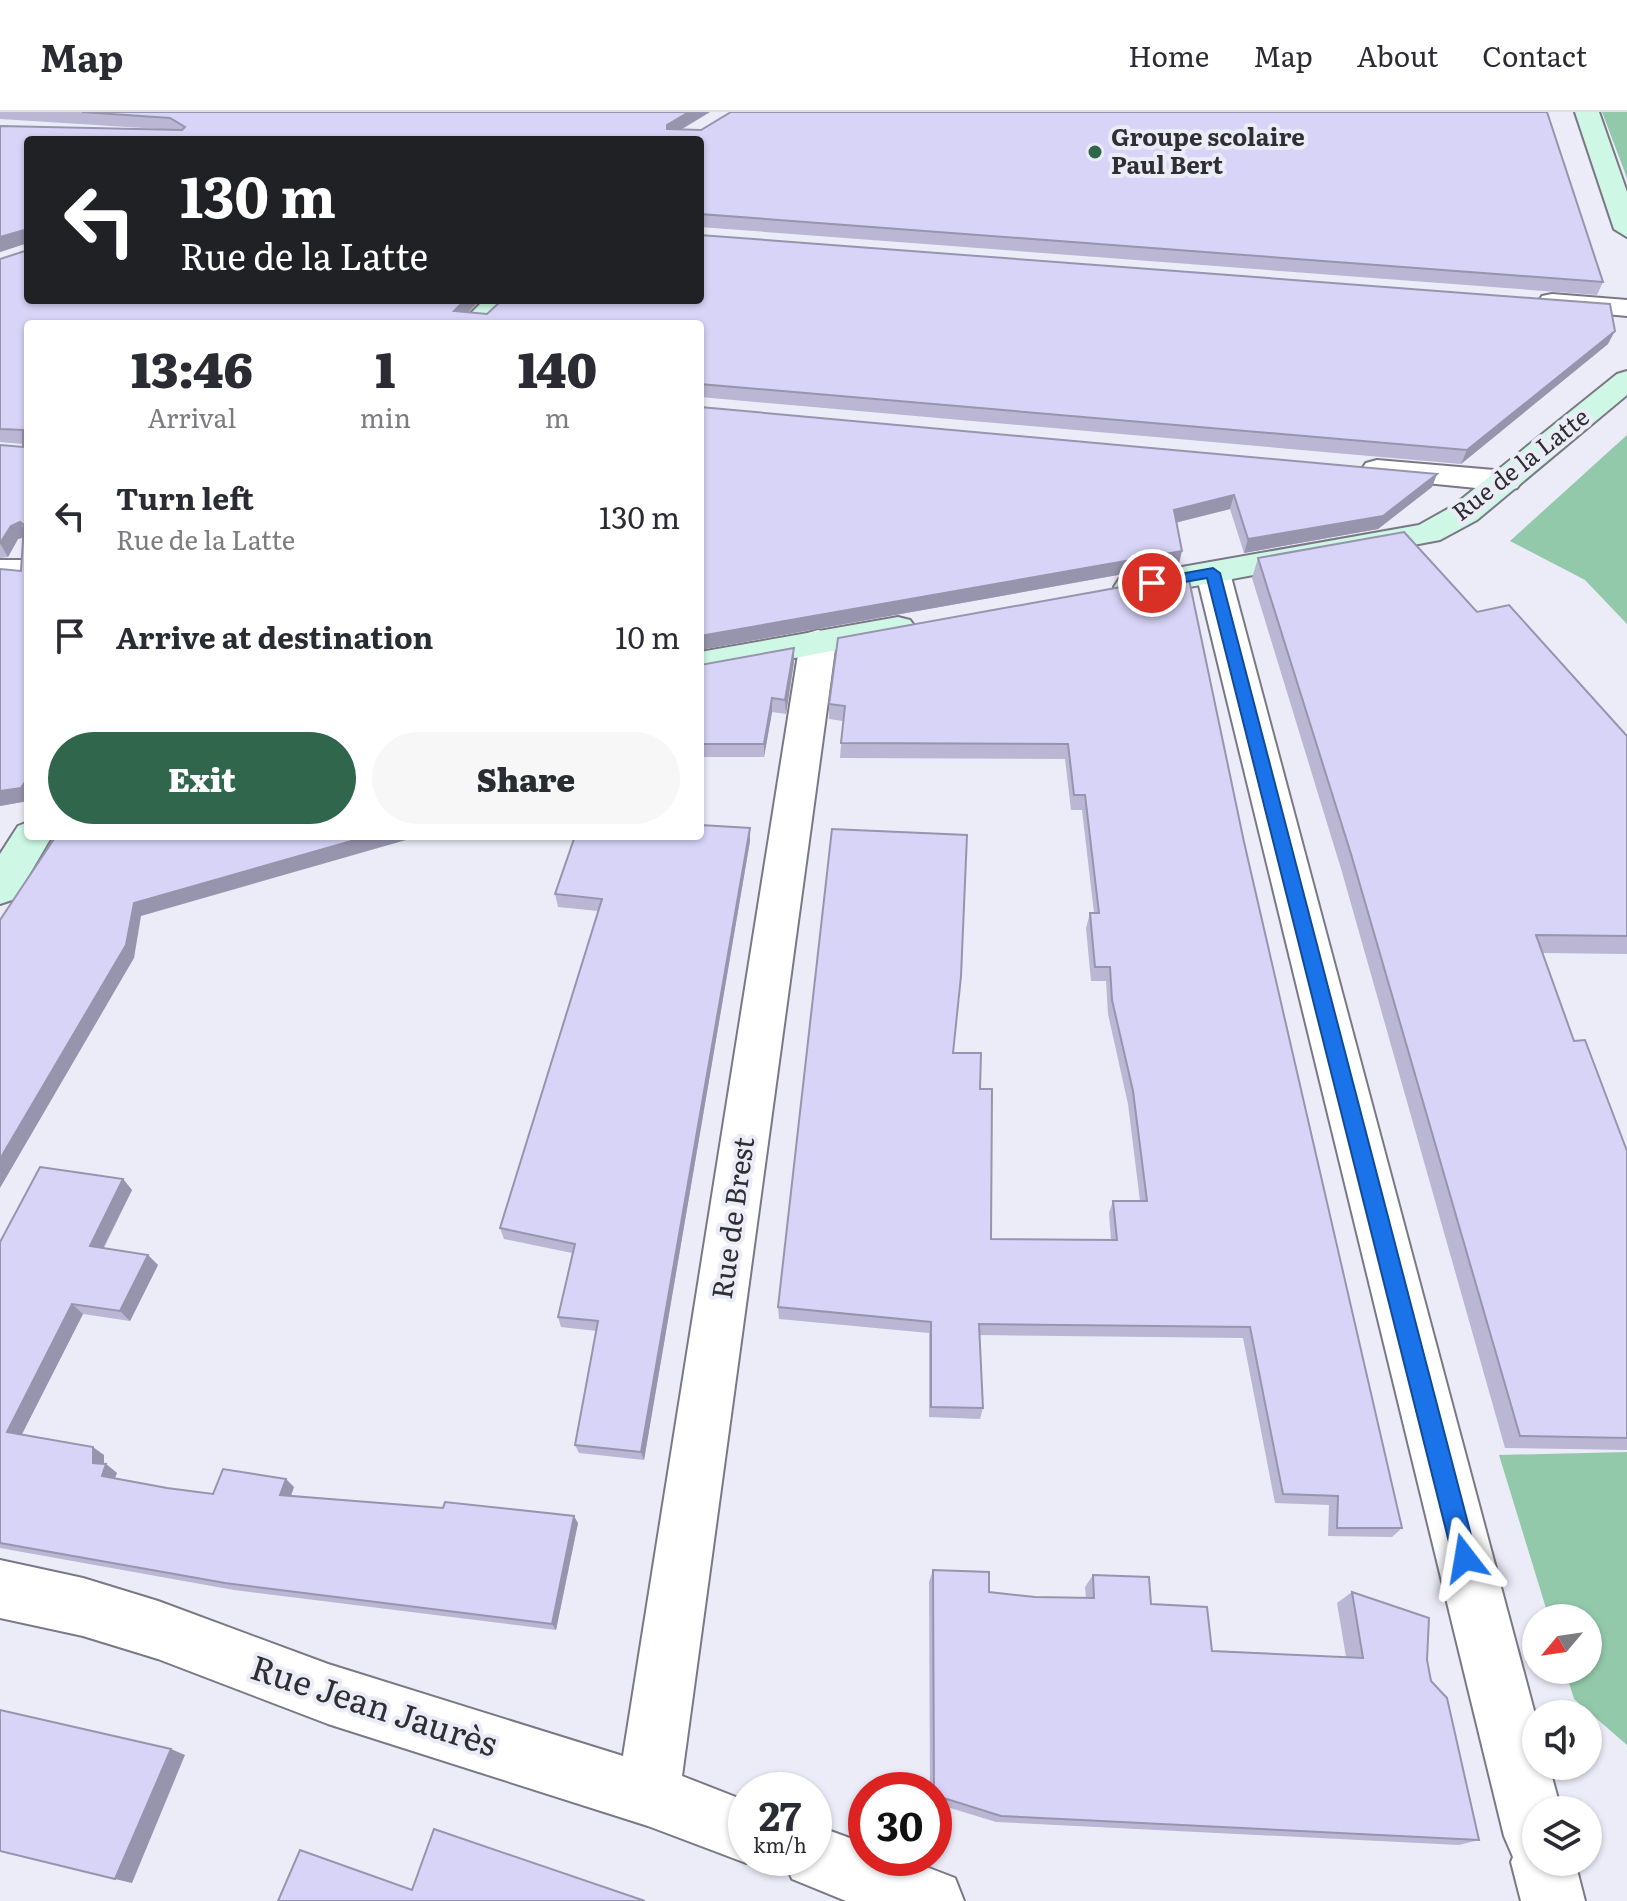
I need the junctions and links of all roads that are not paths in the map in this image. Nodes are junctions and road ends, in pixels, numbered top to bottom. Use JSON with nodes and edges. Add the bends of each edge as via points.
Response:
{"nodes":[{"id":1,"x":1587,"y":112,"type":"edge"},
{"id":2,"x":1627,"y":229,"type":"edge"},
{"id":3,"x":1533,"y":300,"type":"edge"},
{"id":4,"x":496,"y":304,"type":"edge"},
{"id":5,"x":1627,"y":308,"type":"edge"},
{"id":6,"x":478,"y":320,"type":"edge"},
{"id":7,"x":1627,"y":380,"type":"edge"},
{"id":8,"x":1348,"y":467,"type":"edge"},
{"id":9,"x":1506,"y":481,"type":"junction"},
{"id":10,"x":0,"y":571,"type":"edge"},
{"id":11,"x":24,"y":571,"type":"edge"},
{"id":12,"x":1213,"y":573,"type":"junction"},
{"id":13,"x":1107,"y":591,"type":"edge"},
{"id":14,"x":924,"y":623,"type":"edge"},
{"id":15,"x":818,"y":642,"type":"junction"},
{"id":16,"x":704,"y":663,"type":"edge"},
{"id":17,"x":24,"y":828,"type":"edge"},
{"id":18,"x":0,"y":833,"type":"edge"},
{"id":19,"x":30,"y":840,"type":"edge"},
{"id":20,"x":0,"y":888,"type":"edge"},
{"id":21,"x":0,"y":1589,"type":"edge"},
{"id":22,"x":648,"y":1795,"type":"junction"},
{"id":23,"x":1526,"y":1796,"type":"edge"},
{"id":24,"x":728,"y":1825,"type":"edge"},
{"id":25,"x":832,"y":1864,"type":"edge"},
{"id":26,"x":1547,"y":1876,"type":"edge"},
{"id":27,"x":932,"y":1901,"type":"edge"},
{"id":28,"x":1553,"y":1901,"type":"edge"}],
"edges":[{"from":1,"to":2,"type":"street"},
{"from":3,"to":5,"type":"street"},
{"from":4,"to":6,"type":"street"},
{"from":7,"to":9,"type":"street","name":"Rue de la Latte"},
{"from":8,"to":9,"type":"street"},
{"from":9,"to":12,"type":"street","name":"Rue de la Latte","via":[[1428,533]]},
{"from":10,"to":11,"type":"street"},
{"from":12,"to":13,"type":"street","name":"Rue de la Latte"},
{"from":12,"to":23,"type":"street"},
{"from":14,"to":15,"type":"street"},
{"from":15,"to":16,"type":"street"},
{"from":15,"to":22,"type":"street","name":"Rue de Brest"},
{"from":17,"to":18,"type":"street"},
{"from":19,"to":20,"type":"street"},
{"from":21,"to":22,"type":"street","name":"Rue Jean Jaurès","via":[[158,1630],[328,1694]]},
{"from":22,"to":24,"type":"street","name":"Rue Jean Jaurès"},
{"from":25,"to":27,"type":"street"},
{"from":26,"to":28,"type":"street"}]}
